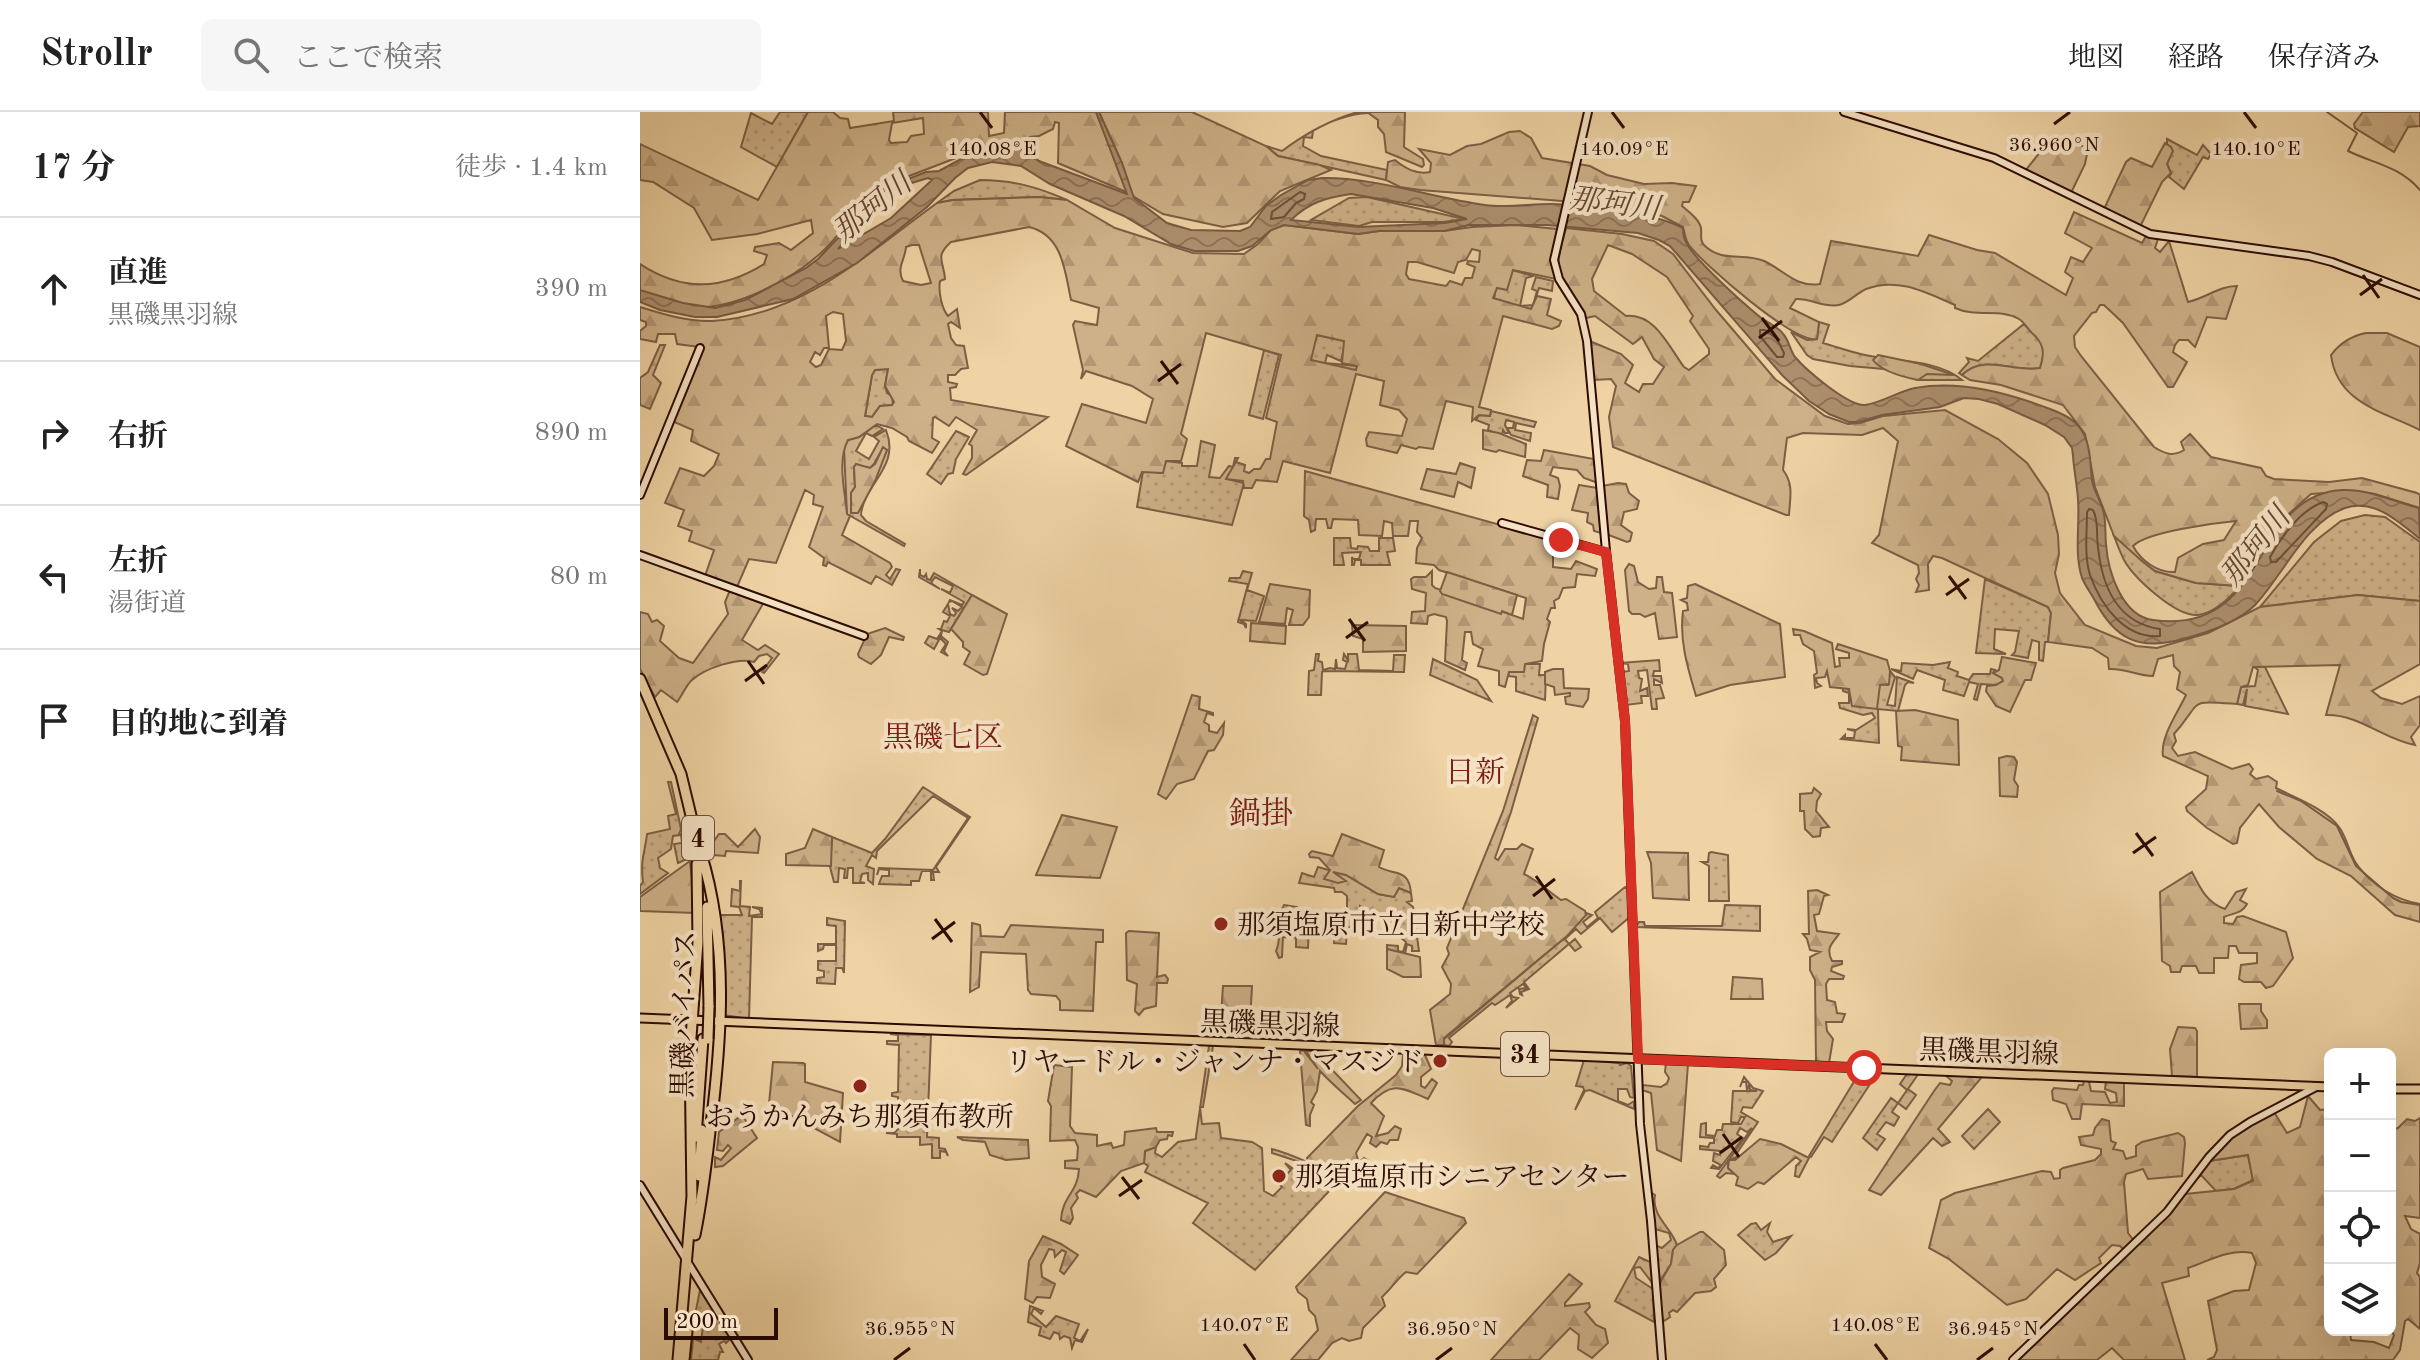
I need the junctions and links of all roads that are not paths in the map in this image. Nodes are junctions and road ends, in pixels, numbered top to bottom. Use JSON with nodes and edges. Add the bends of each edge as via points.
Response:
{"nodes":[{"id":1,"x":1588,"y":112,"type":"edge"},
{"id":2,"x":1844,"y":112,"type":"edge"},
{"id":3,"x":2420,"y":295,"type":"edge"},
{"id":4,"x":700,"y":348,"type":"dead end"},
{"id":5,"x":640,"y":495,"type":"edge"},
{"id":6,"x":1502,"y":523,"type":"dead end"},
{"id":7,"x":1606,"y":552,"type":"junction"},
{"id":8,"x":640,"y":555,"type":"edge"},
{"id":9,"x":864,"y":636,"type":"dead end"},
{"id":10,"x":640,"y":679,"type":"edge"},
{"id":11,"x":640,"y":693,"type":"edge"},
{"id":12,"x":701,"y":853,"type":"junction"},
{"id":13,"x":697,"y":864,"type":"junction"},
{"id":14,"x":706,"y":1007,"type":"junction"},
{"id":15,"x":640,"y":1018,"type":"edge"},
{"id":16,"x":692,"y":1020,"type":"junction"},
{"id":17,"x":721,"y":1022,"type":"junction"},
{"id":18,"x":705,"y":1039,"type":"junction"},
{"id":19,"x":1638,"y":1059,"type":"junction"},
{"id":20,"x":2318,"y":1086,"type":"junction"},
{"id":21,"x":2324,"y":1086,"type":"edge"},
{"id":22,"x":2396,"y":1089,"type":"edge"},
{"id":23,"x":2420,"y":1089,"type":"edge"},
{"id":24,"x":640,"y":1185,"type":"edge"},
{"id":25,"x":692,"y":1200,"type":"junction"},
{"id":26,"x":695,"y":1235,"type":"junction"},
{"id":27,"x":689,"y":1268,"type":"junction"},
{"id":28,"x":678,"y":1360,"type":"edge"},
{"id":29,"x":684,"y":1360,"type":"edge"},
{"id":30,"x":748,"y":1360,"type":"edge"},
{"id":31,"x":1662,"y":1360,"type":"edge"},
{"id":32,"x":2013,"y":1360,"type":"edge"}],
"edges":[{"from":1,"to":7,"type":"street","via":[[1555,270],[1579,309],[1587,341]]},
{"from":2,"to":3,"type":"street","via":[[1991,157],[2150,234],[2323,259]]},
{"from":4,"to":5,"type":"street"},
{"from":6,"to":7,"type":"street"},
{"from":7,"to":19,"type":"street","via":[[1626,730]]},
{"from":8,"to":9,"type":"street"},
{"from":10,"to":12,"type":"highway","name":"黒磯バイパス","number":"4","via":[[681,774]]},
{"from":11,"to":13,"type":"highway","name":"黒磯バイパス","number":"4","via":[[677,777]]},
{"from":12,"to":14,"type":"highway","name":"黒磯バイパス","number":"4","via":[[710,945]]},
{"from":12,"to":17,"type":"highway","number":"4","via":[[718,945]]},
{"from":13,"to":14,"type":"highway","name":"黒磯バイパス","number":"4"},
{"from":13,"to":16,"type":"highway","number":"4"},
{"from":14,"to":18,"type":"highway","name":"黒磯バイパス","number":"4","bridge":true},
{"from":15,"to":16,"type":"main road","name":"黒磯黒羽線","number":"34"},
{"from":16,"to":17,"type":"main road","name":"黒磯黒羽線","number":"34"},
{"from":16,"to":25,"type":"highway","number":"4"},
{"from":17,"to":19,"type":"main road","name":"黒磯黒羽線","number":"34"},
{"from":17,"to":26,"type":"highway","number":"4"},
{"from":18,"to":25,"type":"highway","name":"黒磯バイパス","number":"4"},
{"from":18,"to":26,"type":"highway","name":"黒磯バイパス","number":"4"},
{"from":19,"to":20,"type":"main road","name":"黒磯黒羽線","number":"34"},
{"from":19,"to":31,"type":"street"},
{"from":20,"to":21,"type":"main road","name":"黒磯黒羽線","number":"34"},
{"from":20,"to":32,"type":"street","via":[[2230,1135],[2167,1212]]},
{"from":22,"to":23,"type":"main road"},
{"from":24,"to":27,"type":"street"},
{"from":25,"to":27,"type":"highway","name":"黒磯バイパス","number":"4"},
{"from":26,"to":27,"type":"highway","name":"黒磯バイパス","number":"4"},
{"from":27,"to":28,"type":"highway","name":"黒磯バイパス","number":"4"},
{"from":27,"to":29,"type":"highway","name":"黒磯バイパス","number":"4"},
{"from":27,"to":30,"type":"street"}]}
